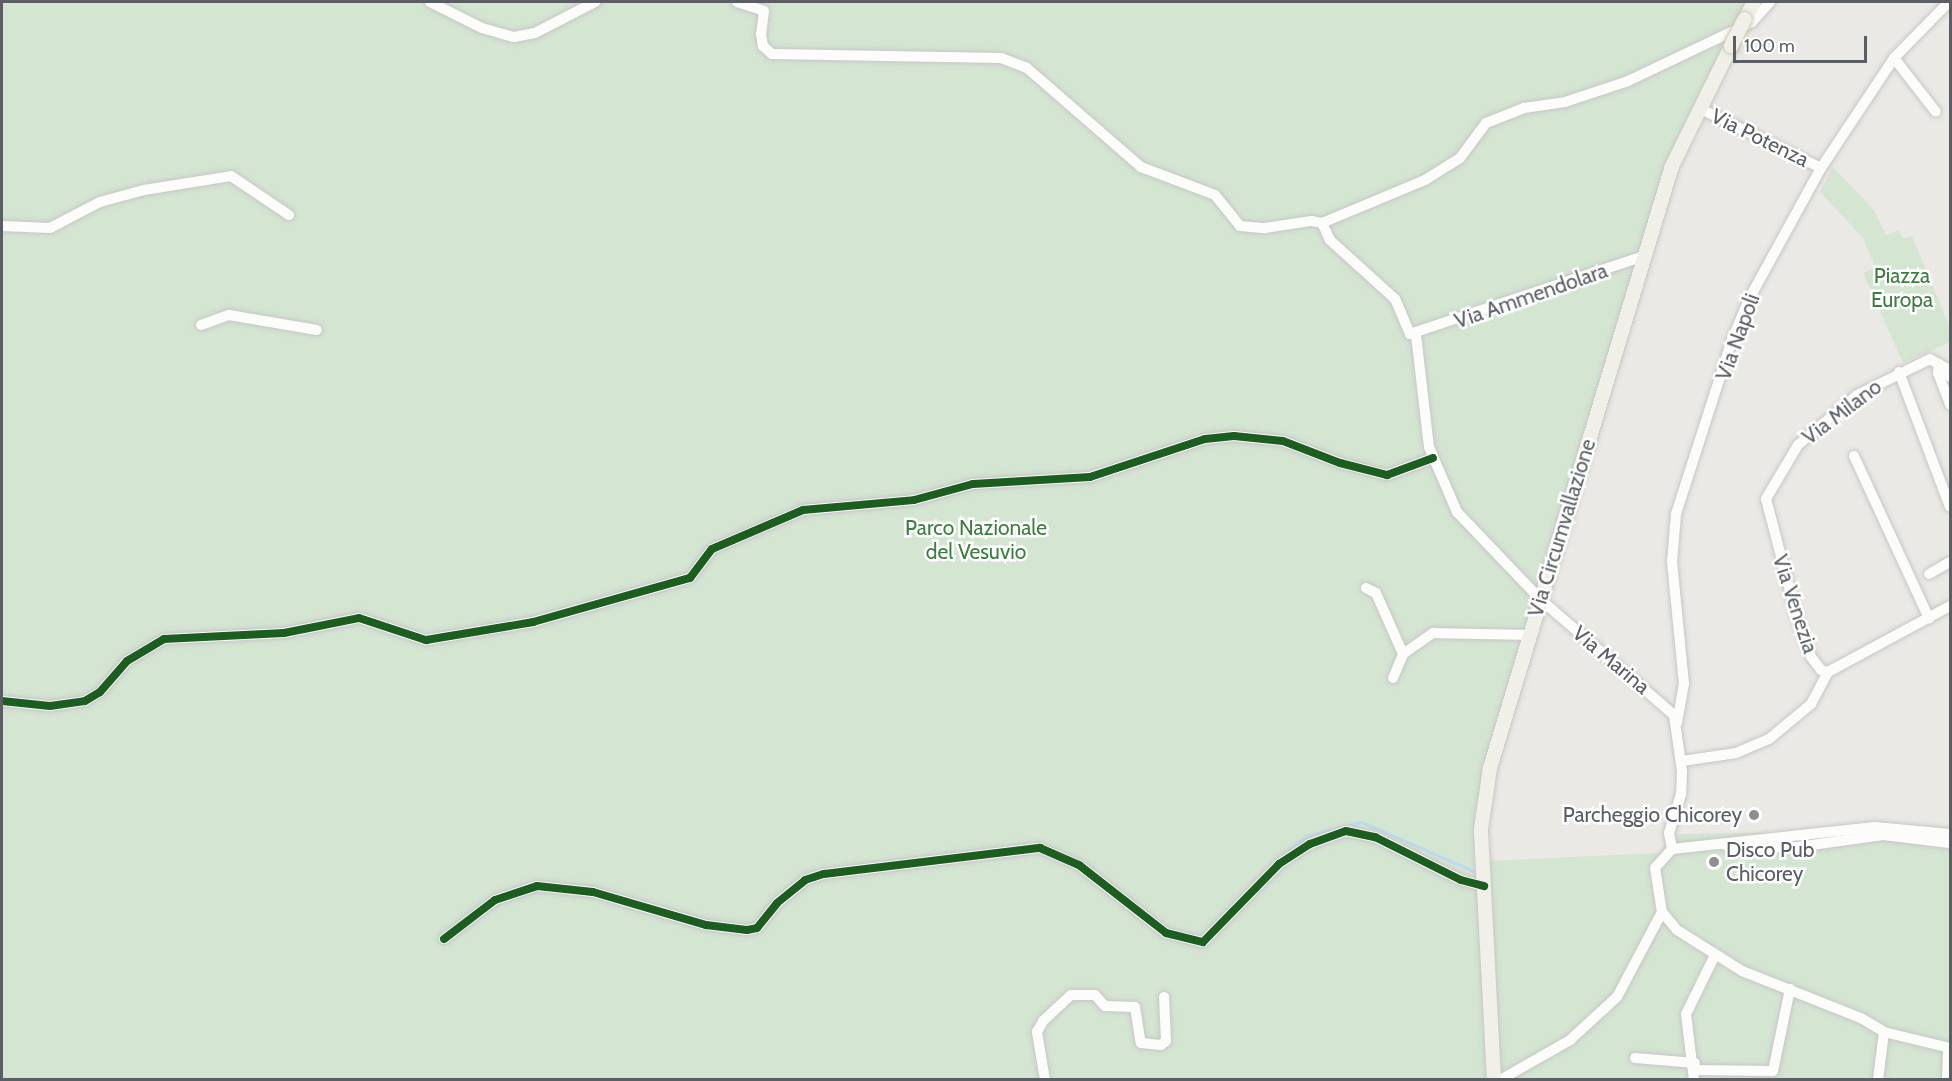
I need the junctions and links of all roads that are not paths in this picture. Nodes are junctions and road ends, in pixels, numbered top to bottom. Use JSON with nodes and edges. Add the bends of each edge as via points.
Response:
{"nodes":[{"id":1,"x":430,"y":2,"type":"edge"},
{"id":2,"x":595,"y":2,"type":"edge"},
{"id":3,"x":737,"y":2,"type":"edge"},
{"id":4,"x":1754,"y":2,"type":"edge"},
{"id":5,"x":1770,"y":2,"type":"edge"},
{"id":6,"x":1949,"y":2,"type":"edge"},
{"id":7,"x":1894,"y":58,"type":"junction"},
{"id":8,"x":1700,"y":108,"type":"junction"},
{"id":9,"x":1936,"y":112,"type":"dead end"},
{"id":10,"x":1821,"y":168,"type":"junction"},
{"id":11,"x":289,"y":215,"type":"dead end"},
{"id":12,"x":1322,"y":223,"type":"junction"},
{"id":13,"x":2,"y":226,"type":"edge"},
{"id":14,"x":1644,"y":256,"type":"junction"},
{"id":15,"x":201,"y":325,"type":"dead end"},
{"id":16,"x":317,"y":330,"type":"dead end"},
{"id":17,"x":1416,"y":335,"type":"junction"},
{"id":18,"x":1939,"y":364,"type":"junction"},
{"id":19,"x":1899,"y":372,"type":"junction"},
{"id":20,"x":1950,"y":377,"type":"edge"},
{"id":21,"x":1950,"y":405,"type":"edge"},
{"id":22,"x":1854,"y":456,"type":"dead end"},
{"id":23,"x":1433,"y":458,"type":"junction"},
{"id":24,"x":1950,"y":507,"type":"edge"},
{"id":25,"x":1770,"y":522,"type":"joint"},
{"id":26,"x":1950,"y":562,"type":"edge"},
{"id":27,"x":1929,"y":574,"type":"dead end"},
{"id":28,"x":1366,"y":588,"type":"dead end"},
{"id":29,"x":1540,"y":599,"type":"junction"},
{"id":30,"x":1950,"y":606,"type":"edge"},
{"id":31,"x":1929,"y":618,"type":"junction"},
{"id":32,"x":1529,"y":635,"type":"junction"},
{"id":33,"x":1403,"y":654,"type":"junction"},
{"id":34,"x":1828,"y":672,"type":"junction"},
{"id":35,"x":1393,"y":678,"type":"dead end"},
{"id":36,"x":2,"y":701,"type":"edge"},
{"id":37,"x":1677,"y":723,"type":"junction"},
{"id":38,"x":1682,"y":761,"type":"junction"},
{"id":39,"x":1950,"y":834,"type":"edge"},
{"id":40,"x":1723,"y":843,"type":"junction"},
{"id":41,"x":1950,"y":843,"type":"edge"},
{"id":42,"x":1672,"y":849,"type":"junction"},
{"id":43,"x":1484,"y":881,"type":"junction"},
{"id":44,"x":1662,"y":912,"type":"junction"},
{"id":45,"x":444,"y":939,"type":"dead end"},
{"id":46,"x":1715,"y":955,"type":"junction"},
{"id":47,"x":1790,"y":989,"type":"junction"},
{"id":48,"x":1164,"y":997,"type":"dead end"},
{"id":49,"x":1884,"y":1032,"type":"junction"},
{"id":50,"x":1949,"y":1048,"type":"edge"},
{"id":51,"x":1635,"y":1058,"type":"dead end"},
{"id":52,"x":1695,"y":1071,"type":"edge"},
{"id":53,"x":1045,"y":1080,"type":"edge"},
{"id":54,"x":1494,"y":1080,"type":"edge"},
{"id":55,"x":1500,"y":1080,"type":"edge"},
{"id":56,"x":1878,"y":1080,"type":"edge"},
{"id":57,"x":1947,"y":1080,"type":"edge"}],
"edges":[{"from":1,"to":2,"type":"street","via":[[474,24],[514,37],[535,33]]},
{"from":3,"to":12,"type":"street","via":[[764,11],[760,34],[763,46],[772,54],[1000,58],[1027,69],[1142,167],[1215,195],[1240,226]]},
{"from":4,"to":8,"type":"main road","name":"Via Circumvallazione","bridge":true},
{"from":5,"to":12,"type":"street","via":[[1752,22],[1628,81],[1565,102],[1524,108],[1486,123],[1460,158],[1425,180]]},
{"from":6,"to":7,"type":"street","name":"Via Napoli"},
{"from":7,"to":9,"type":"street"},
{"from":7,"to":10,"type":"street","name":"Via Napoli"},
{"from":8,"to":10,"type":"street","name":"Via Potenza"},
{"from":8,"to":14,"type":"main road","name":"Via Circumvallazione","via":[[1672,166]]},
{"from":10,"to":37,"type":"street","name":"Via Napoli","via":[[1749,298],[1676,514],[1672,562],[1684,684]]},
{"from":11,"to":13,"type":"street","via":[[231,177],[144,190],[100,202],[50,228]]},
{"from":12,"to":17,"type":"street","via":[[1330,240],[1395,299],[1406,329]]},
{"from":14,"to":17,"type":"street","name":"Via Ammendolara"},
{"from":14,"to":29,"type":"main road","name":"Via Circumvallazione"},
{"from":15,"to":16,"type":"street","via":[[229,315]]},
{"from":17,"to":23,"type":"street"},
{"from":18,"to":19,"type":"street","name":"Via Milano","via":[[1930,359]]},
{"from":18,"to":20,"type":"street"},
{"from":18,"to":21,"type":"street","via":[[1938,373]]},
{"from":19,"to":24,"type":"street","name":"Via Milano"},
{"from":19,"to":25,"type":"street","name":"Via Milano","via":[[1857,395],[1798,445],[1788,467],[1768,490]]},
{"from":22,"to":31,"type":"street"},
{"from":23,"to":29,"type":"street","name":"Via Marina","via":[[1457,512]]},
{"from":23,"to":36,"type":"street","via":[[1387,475],[1340,463],[1283,441],[1234,436],[1205,440],[1090,477],[973,484],[914,500],[802,510],[712,549],[690,578],[533,621],[426,640],[359,618],[284,633],[164,639],[127,661],[100,692],[85,701],[50,706]]},
{"from":25,"to":34,"type":"street","name":"Via Venezia","via":[[1803,636],[1816,666]]},
{"from":26,"to":27,"type":"street"},
{"from":28,"to":33,"type":"street","via":[[1376,593]]},
{"from":29,"to":32,"type":"main road","name":"Via Circumvallazione"},
{"from":29,"to":37,"type":"street","name":"Via Marina","via":[[1665,705]]},
{"from":30,"to":31,"type":"street","name":"Via Venezia"},
{"from":31,"to":34,"type":"street","name":"Via Venezia"},
{"from":32,"to":33,"type":"street","via":[[1433,633]]},
{"from":32,"to":43,"type":"main road","name":"Via Circumvallazione","via":[[1484,799]]},
{"from":33,"to":35,"type":"street"},
{"from":34,"to":38,"type":"street","via":[[1811,704],[1769,739],[1736,753]]},
{"from":37,"to":38,"type":"street"},
{"from":38,"to":42,"type":"street","via":[[1681,794],[1669,833]]},
{"from":39,"to":40,"type":"street","via":[[1875,827]]},
{"from":40,"to":41,"type":"street","via":[[1733,848],[1797,847],[1883,835]]},
{"from":40,"to":42,"type":"street"},
{"from":42,"to":44,"type":"street","via":[[1655,868]]},
{"from":43,"to":45,"type":"street","via":[[1461,880],[1366,834],[1346,831],[1310,844],[1279,864],[1203,942],[1166,933],[1079,865],[1040,848],[824,874],[805,880],[777,903],[757,928],[747,930],[706,925],[593,892],[537,886],[495,900]]},
{"from":43,"to":54,"type":"main road","name":"Via Circumvallazione"},
{"from":44,"to":46,"type":"street","via":[[1677,930]]},
{"from":44,"to":55,"type":"street","via":[[1617,997],[1570,1040]]},
{"from":46,"to":47,"type":"street","via":[[1742,971]]},
{"from":46,"to":52,"type":"street","via":[[1686,1014]]},
{"from":47,"to":49,"type":"street","via":[[1861,1018]]},
{"from":47,"to":52,"type":"street","via":[[1773,1071]]},
{"from":48,"to":53,"type":"street","via":[[1166,1041],[1161,1045],[1142,1043],[1135,1007],[1105,1006],[1095,995],[1071,995],[1042,1021],[1037,1032]]},
{"from":49,"to":50,"type":"street"},
{"from":49,"to":56,"type":"street"},
{"from":50,"to":57,"type":"street"},
{"from":51,"to":52,"type":"street"}]}
